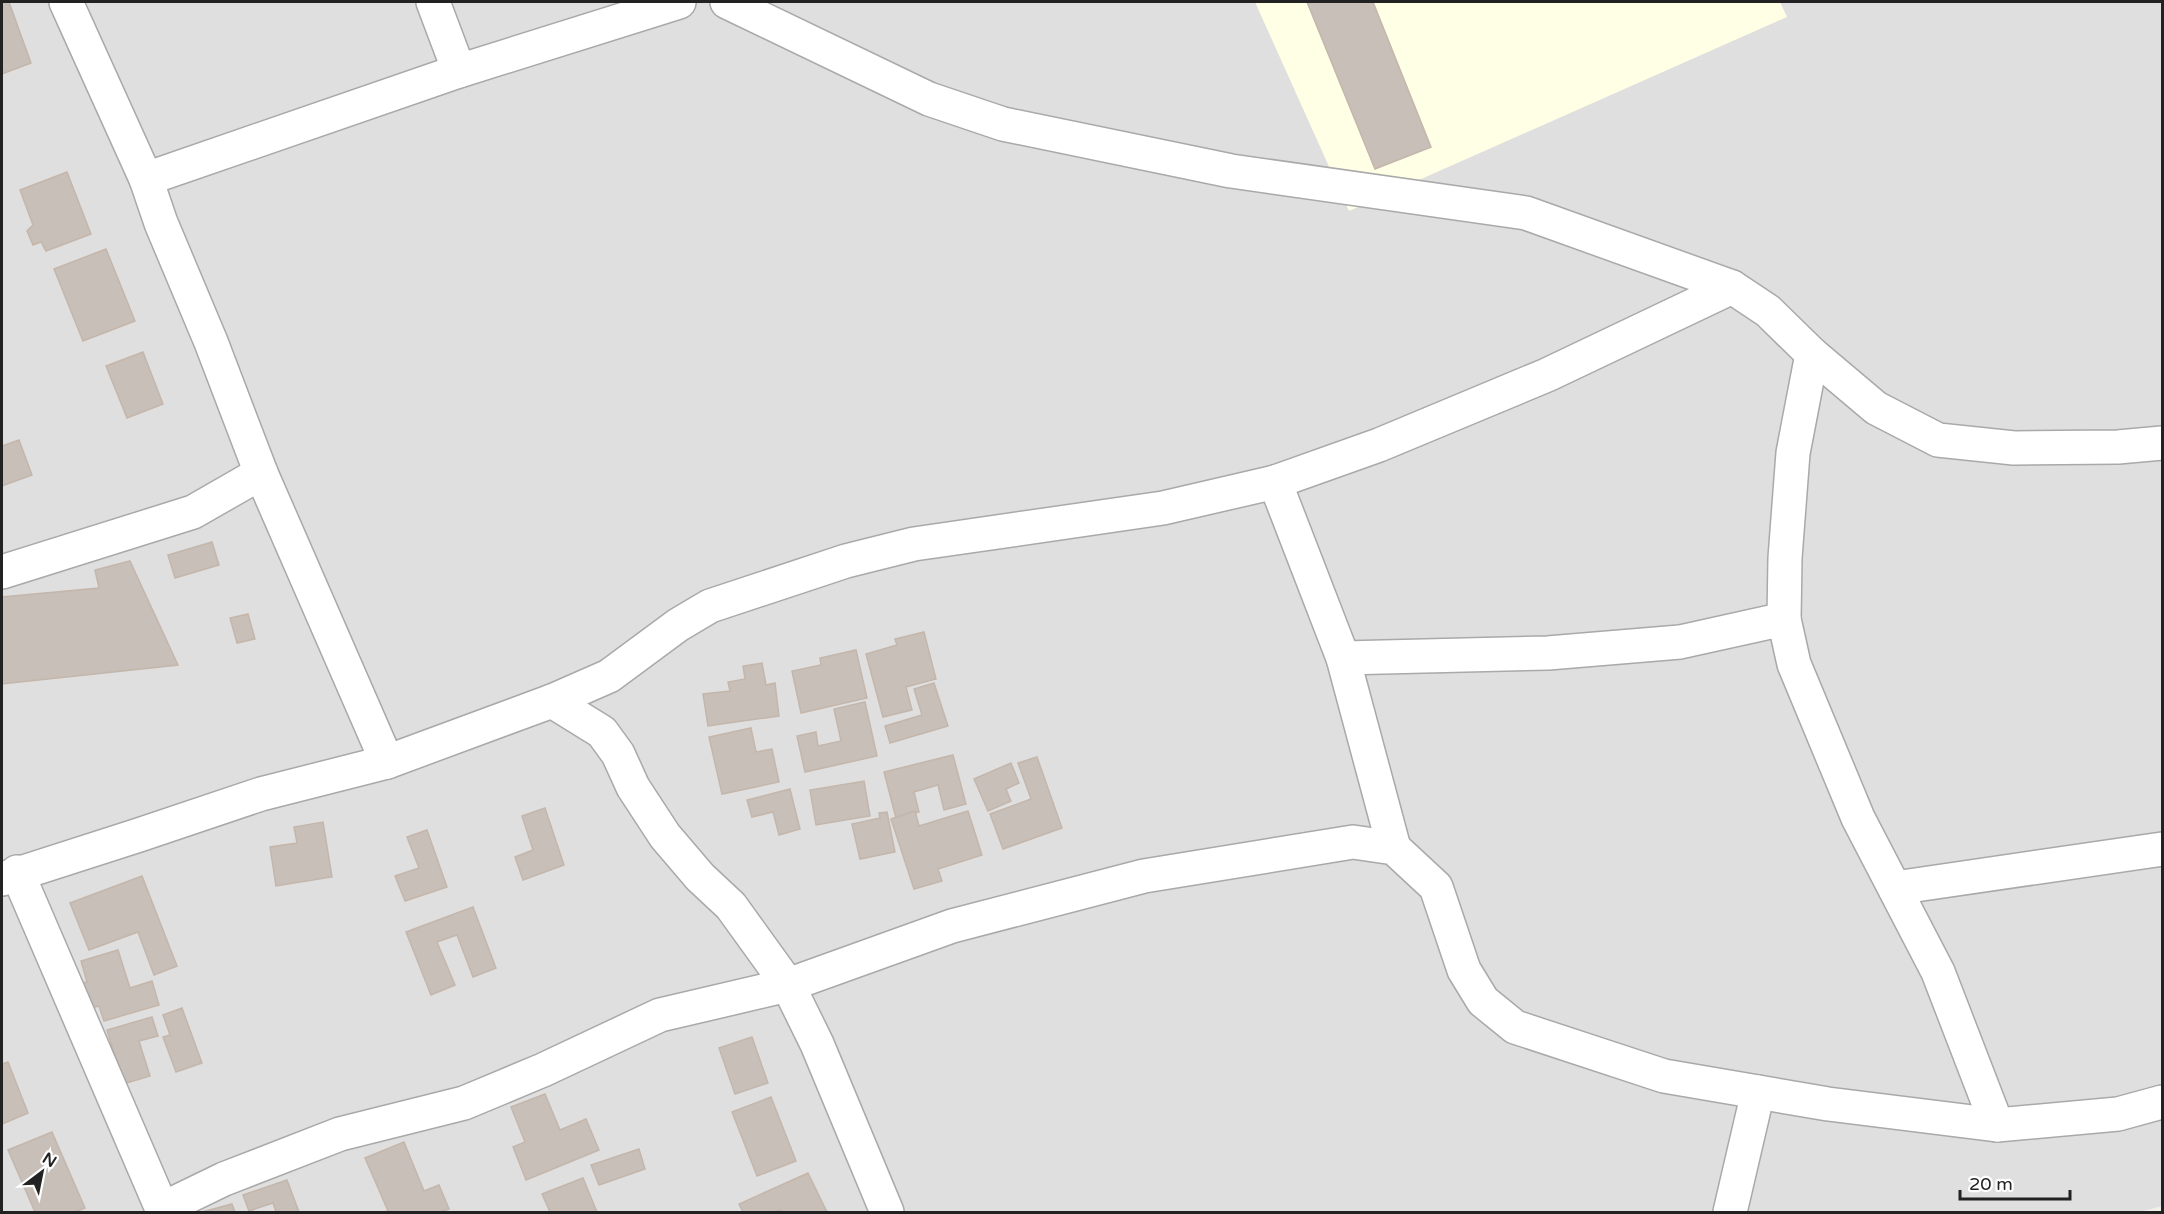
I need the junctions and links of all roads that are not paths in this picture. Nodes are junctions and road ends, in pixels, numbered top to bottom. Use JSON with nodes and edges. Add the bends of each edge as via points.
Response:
{"nodes":[{"id":1,"x":66,"y":2,"type":"edge"},
{"id":2,"x":433,"y":2,"type":"edge"},
{"id":3,"x":679,"y":2,"type":"edge"},
{"id":4,"x":727,"y":2,"type":"edge"},
{"id":5,"x":459,"y":71,"type":"junction"},
{"id":6,"x":146,"y":179,"type":"junction"},
{"id":7,"x":1732,"y":287,"type":"junction"},
{"id":8,"x":1812,"y":354,"type":"junction"},
{"id":9,"x":2163,"y":442,"type":"edge"},
{"id":10,"x":261,"y":473,"type":"junction"},
{"id":11,"x":1275,"y":482,"type":"junction"},
{"id":12,"x":2,"y":572,"type":"edge"},
{"id":13,"x":1784,"y":619,"type":"junction"},
{"id":14,"x":1343,"y":658,"type":"junction"},
{"id":15,"x":552,"y":701,"type":"junction"},
{"id":16,"x":387,"y":762,"type":"junction"},
{"id":17,"x":1394,"y":848,"type":"junction"},
{"id":18,"x":2163,"y":849,"type":"edge"},
{"id":19,"x":9,"y":876,"type":"edge"},
{"id":20,"x":1895,"y":888,"type":"junction"},
{"id":21,"x":788,"y":985,"type":"junction"},
{"id":22,"x":1758,"y":1092,"type":"junction"},
{"id":23,"x":2163,"y":1102,"type":"edge"},
{"id":24,"x":1997,"y":1125,"type":"junction"},
{"id":25,"x":162,"y":1211,"type":"edge"},
{"id":26,"x":887,"y":1212,"type":"edge"},
{"id":27,"x":1730,"y":1212,"type":"edge"}],
"edges":[{"from":1,"to":6,"type":"street"},
{"from":2,"to":5,"type":"street"},
{"from":3,"to":5,"type":"street"},
{"from":4,"to":7,"type":"street","via":[[929,99],[1003,124],[1231,171],[1526,213]]},
{"from":5,"to":6,"type":"street"},
{"from":6,"to":10,"type":"street"},
{"from":7,"to":8,"type":"street","via":[[1768,312]]},
{"from":7,"to":11,"type":"street","via":[[1547,375],[1378,445]]},
{"from":8,"to":9,"type":"street","via":[[1876,408],[1938,440],[2014,448],[2118,447]]},
{"from":8,"to":13,"type":"street","via":[[1793,453]]},
{"from":10,"to":12,"type":"street","via":[[193,512]]},
{"from":10,"to":16,"type":"street"},
{"from":11,"to":14,"type":"street"},
{"from":11,"to":15,"type":"street","via":[[1163,508],[914,544],[846,561],[710,606],[609,676]]},
{"from":13,"to":14,"type":"street","via":[[1680,642],[1548,653]]},
{"from":13,"to":20,"type":"street","via":[[1799,675],[1858,818]]},
{"from":14,"to":17,"type":"street"},
{"from":15,"to":16,"type":"street"},
{"from":15,"to":21,"type":"street","via":[[603,732],[665,836],[731,906]]},
{"from":16,"to":19,"type":"street","via":[[261,794]]},
{"from":17,"to":21,"type":"street","via":[[1353,842],[1144,876],[952,926]]},
{"from":17,"to":22,"type":"street","via":[[1436,887],[1464,970],[1483,1001],[1515,1027],[1664,1076]]},
{"from":18,"to":20,"type":"street"},
{"from":19,"to":25,"type":"street"},
{"from":20,"to":24,"type":"street","via":[[1938,972]]},
{"from":21,"to":25,"type":"street","via":[[660,1015],[464,1103],[340,1134],[224,1179]]},
{"from":21,"to":26,"type":"street"},
{"from":22,"to":24,"type":"street"},
{"from":22,"to":27,"type":"street"},
{"from":23,"to":24,"type":"street","via":[[2118,1114]]}]}
